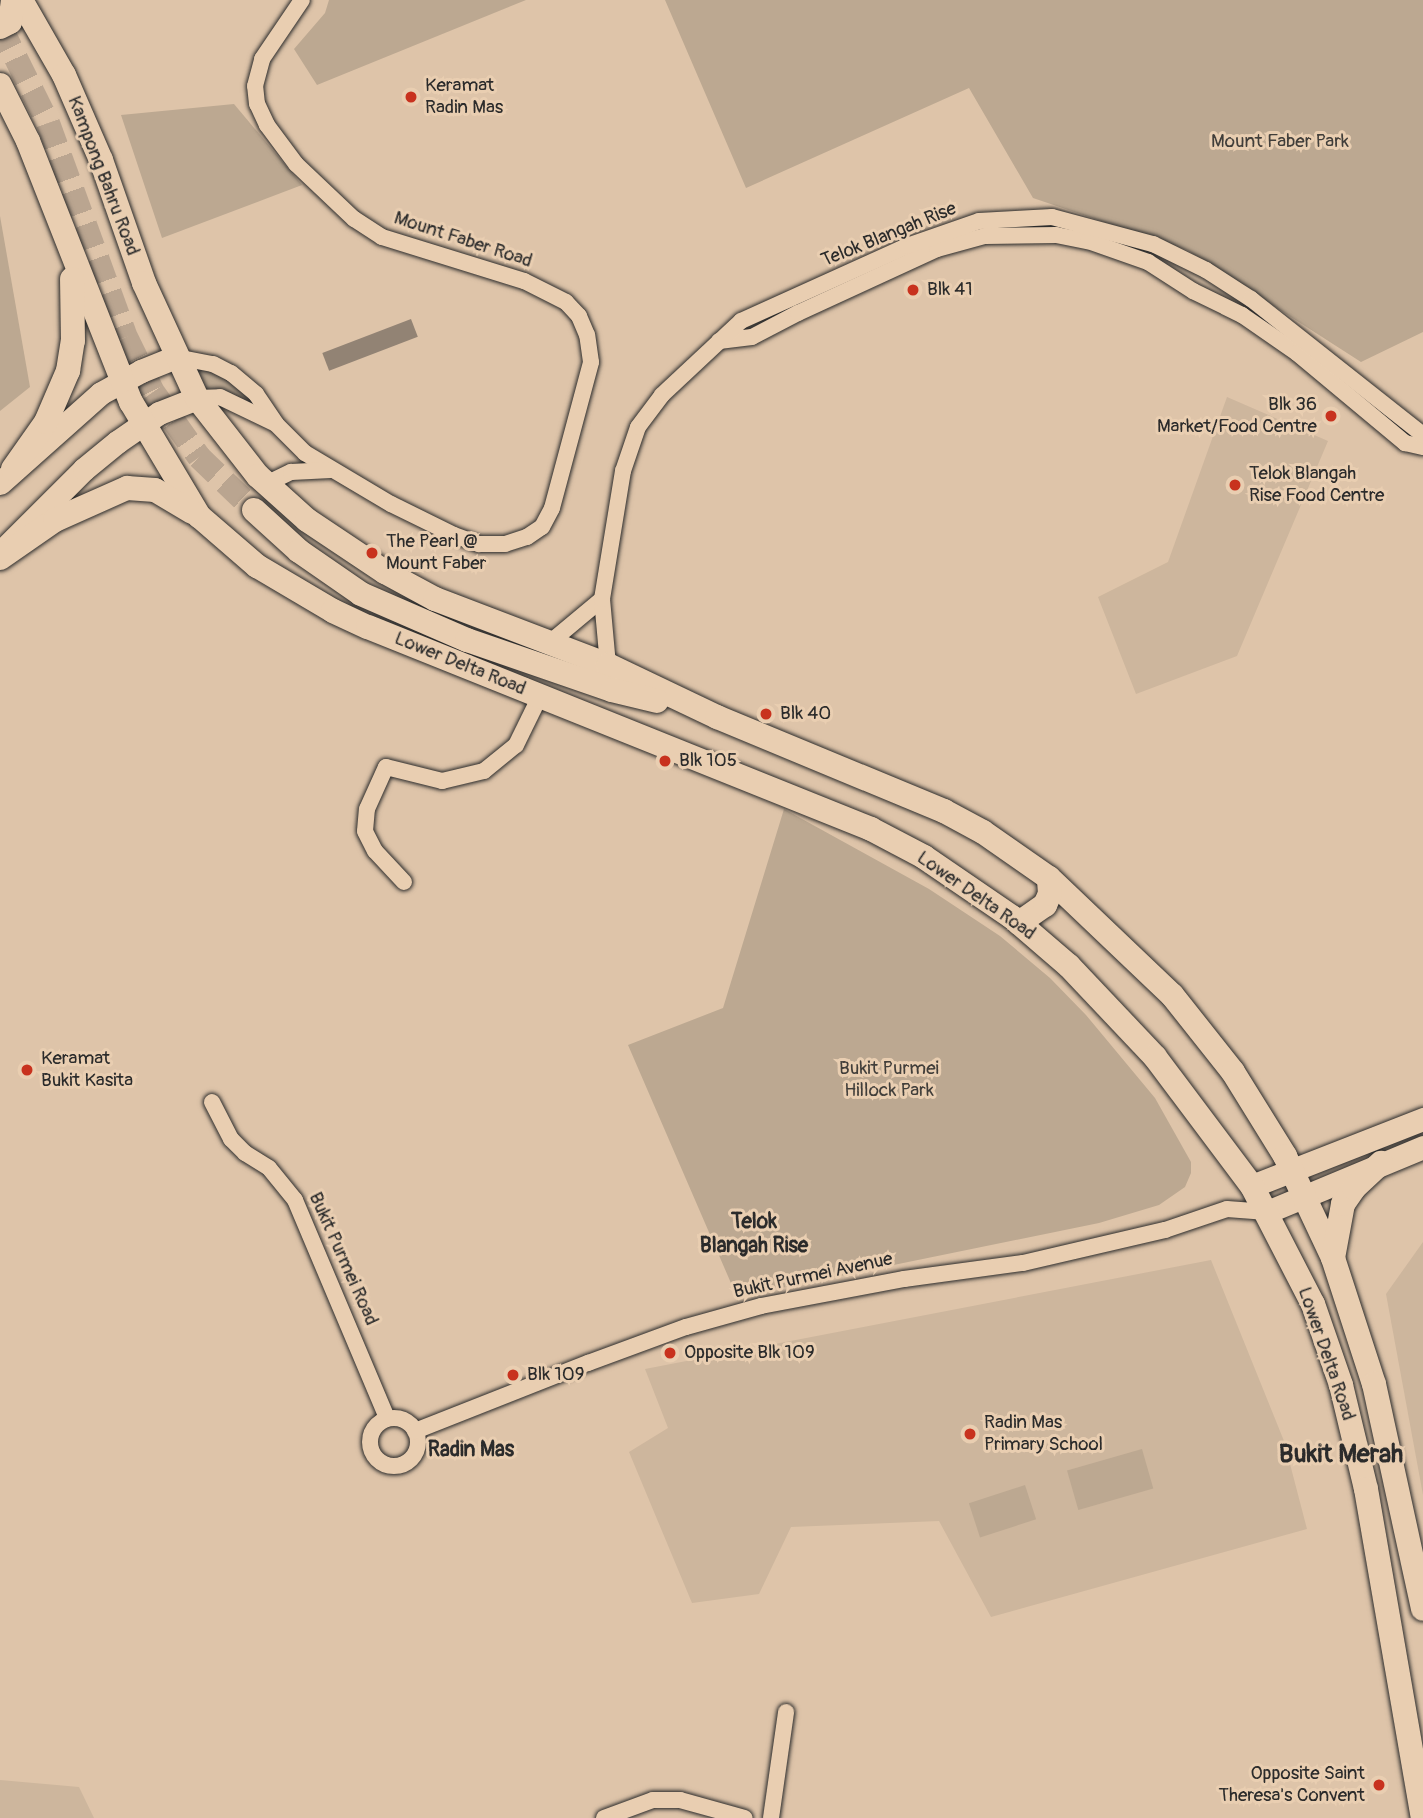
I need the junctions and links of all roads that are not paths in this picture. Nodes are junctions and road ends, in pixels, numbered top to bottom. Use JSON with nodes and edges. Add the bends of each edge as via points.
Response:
{"nodes":[{"id":1,"x":13,"y":0,"type":"edge"},
{"id":2,"x":21,"y":0,"type":"edge"},
{"id":3,"x":302,"y":0,"type":"edge"},
{"id":4,"x":0,"y":27,"type":"edge"},
{"id":5,"x":0,"y":85,"type":"edge"},
{"id":6,"x":69,"y":253,"type":"junction"},
{"id":7,"x":1206,"y":270,"type":"junction"},
{"id":8,"x":1193,"y":291,"type":"junction"},
{"id":9,"x":719,"y":341,"type":"junction"},
{"id":10,"x":176,"y":357,"type":"junction"},
{"id":11,"x":120,"y":382,"type":"junction"},
{"id":12,"x":197,"y":398,"type":"junction"},
{"id":13,"x":143,"y":423,"type":"junction"},
{"id":14,"x":276,"y":424,"type":"junction"},
{"id":15,"x":1423,"y":435,"type":"edge"},
{"id":16,"x":1423,"y":447,"type":"edge"},
{"id":17,"x":331,"y":470,"type":"junction"},
{"id":18,"x":7,"y":476,"type":"edge"},
{"id":19,"x":266,"y":484,"type":"junction"},
{"id":20,"x":254,"y":510,"type":"tunnel mouth"},
{"id":21,"x":199,"y":516,"type":"junction"},
{"id":22,"x":0,"y":556,"type":"edge"},
{"id":23,"x":602,"y":599,"type":"junction"},
{"id":24,"x":547,"y":645,"type":"junction"},
{"id":25,"x":608,"y":666,"type":"junction"},
{"id":26,"x":540,"y":696,"type":"junction"},
{"id":27,"x":717,"y":717,"type":"junction"},
{"id":28,"x":1049,"y":878,"type":"junction"},
{"id":29,"x":404,"y":882,"type":"dead end"},
{"id":30,"x":1019,"y":923,"type":"junction"},
{"id":31,"x":212,"y":1102,"type":"dead end"},
{"id":32,"x":1423,"y":1119,"type":"edge"},
{"id":33,"x":1423,"y":1147,"type":"edge"},
{"id":34,"x":1381,"y":1163,"type":"junction"},
{"id":35,"x":1293,"y":1169,"type":"junction"},
{"id":36,"x":1252,"y":1186,"type":"junction"},
{"id":37,"x":1306,"y":1197,"type":"junction"},
{"id":38,"x":1233,"y":1208,"type":"junction"},
{"id":39,"x":1267,"y":1212,"type":"junction"},
{"id":40,"x":1333,"y":1258,"type":"junction"},
{"id":41,"x":387,"y":1418,"type":"junction"},
{"id":42,"x":415,"y":1431,"type":"junction"},
{"id":43,"x":1423,"y":1609,"type":"edge"},
{"id":44,"x":786,"y":1712,"type":"dead end"},
{"id":45,"x":604,"y":1818,"type":"edge"},
{"id":46,"x":745,"y":1818,"type":"edge"},
{"id":47,"x":771,"y":1818,"type":"edge"},
{"id":48,"x":1423,"y":1818,"type":"edge"}],
"edges":[{"from":1,"to":4,"type":"main road","via":[[10,22]]},
{"from":2,"to":10,"type":"main road","name":"Kampong Bahru Road","via":[[64,75],[101,160],[135,260]]},
{"from":3,"to":17,"type":"street","name":"Mount Faber Road","via":[[257,72],[257,104],[280,144],[354,219],[382,237],[524,281],[566,302],[587,335],[591,362],[552,508],[542,527],[527,537],[505,544],[466,540]]},
{"from":5,"to":6,"type":"main road","via":[[28,141]]},
{"from":6,"to":11,"type":"main road"},
{"from":6,"to":18,"type":"main road","via":[[75,311],[68,371],[46,422]]},
{"from":7,"to":8,"type":"street"},
{"from":7,"to":9,"type":"street","name":"Telok Blangah Rise","via":[[1153,244],[1052,217],[978,221],[907,246],[741,321]]},
{"from":7,"to":15,"type":"street","name":"Telok Blangah Rise","via":[[1251,299]]},
{"from":8,"to":9,"type":"street","name":"Telok Blangah Rise","via":[[1148,262],[1088,241],[1043,235],[985,236],[937,249],[752,337]]},
{"from":8,"to":16,"type":"street","name":"Telok Blangah Rise","via":[[1242,315],[1297,353],[1396,437]]},
{"from":9,"to":23,"type":"street","name":"Telok Blangah Rise","via":[[662,395],[638,427],[623,471]]},
{"from":10,"to":11,"type":"main road"},
{"from":10,"to":12,"type":"main road","name":"Kampong Bahru Road"},
{"from":10,"to":14,"type":"street","name":"Mount Faber Road","via":[[213,364],[231,373],[256,394]]},
{"from":11,"to":13,"type":"main road"},
{"from":11,"to":18,"type":"main road","via":[[83,406]]},
{"from":12,"to":13,"type":"main road"},
{"from":12,"to":14,"type":"street","name":"Mount Faber Road","via":[[220,397]]},
{"from":12,"to":19,"type":"main road","name":"Lower Delta Road"},
{"from":13,"to":21,"type":"main road","name":"Lower Delta Road"},
{"from":13,"to":22,"type":"main road","via":[[85,469]]},
{"from":14,"to":17,"type":"street","name":"Mount Faber Road","via":[[305,453]]},
{"from":17,"to":19,"type":"street","via":[[291,472]]},
{"from":19,"to":24,"type":"main road","name":"Lower Delta Road","via":[[307,520],[385,572],[435,599]]},
{"from":20,"to":27,"type":"main road","via":[[299,551],[361,594],[422,622],[612,690]]},
{"from":21,"to":22,"type":"main road","via":[[155,490],[127,488],[55,520]]},
{"from":21,"to":26,"type":"main road","name":"Lower Delta Road","via":[[257,566],[333,611]]},
{"from":23,"to":24,"type":"street"},
{"from":23,"to":25,"type":"street","name":"Telok Blangah Rise"},
{"from":24,"to":25,"type":"main road","name":"Lower Delta Road"},
{"from":25,"to":27,"type":"main road","name":"Lower Delta Road"},
{"from":26,"to":29,"type":"street","via":[[516,745],[484,771],[442,781],[386,768],[367,809],[365,831],[375,851]]},
{"from":26,"to":30,"type":"main road","name":"Lower Delta Road","via":[[871,829],[924,858]]},
{"from":27,"to":28,"type":"main road","name":"Lower Delta Road","via":[[944,811]]},
{"from":28,"to":30,"type":"main road","via":[[1045,905]]},
{"from":28,"to":35,"type":"main road","name":"Lower Delta Road","via":[[1119,942],[1205,1035]]},
{"from":30,"to":36,"type":"main road","name":"Lower Delta Road","via":[[1132,1030]]},
{"from":31,"to":41,"type":"street","name":"Bukit Purmei Road","via":[[231,1139],[278,1177],[295,1200]]},
{"from":32,"to":35,"type":"main road"},
{"from":33,"to":34,"type":"main road"},
{"from":34,"to":37,"type":"main road"},
{"from":34,"to":40,"type":"main road","via":[[1343,1204]]},
{"from":35,"to":36,"type":"main road"},
{"from":35,"to":37,"type":"main road","name":"Lower Delta Road"},
{"from":36,"to":38,"type":"street"},
{"from":36,"to":39,"type":"main road","name":"Lower Delta Road"},
{"from":37,"to":39,"type":"main road"},
{"from":37,"to":40,"type":"main road","name":"Lower Delta Road"},
{"from":38,"to":39,"type":"street","name":"Bukit Purmei Avenue"},
{"from":38,"to":42,"type":"street","name":"Bukit Purmei Avenue","via":[[1165,1230],[1023,1263],[904,1279],[733,1314],[588,1363]]},
{"from":39,"to":48,"type":"main road","name":"Lower Delta Road","via":[[1313,1304],[1341,1385],[1366,1489]]},
{"from":40,"to":43,"type":"main road","name":"Lower Delta Road","via":[[1374,1384]]},
{"from":41,"to":42,"type":"street","via":[[403,1420]]},
{"from":41,"to":42,"type":"street","via":[[370,1435],[372,1451],[383,1463],[399,1465],[413,1455]]},
{"from":44,"to":47,"type":"street"},
{"from":45,"to":46,"type":"street","via":[[653,1800],[680,1800]]}]}
